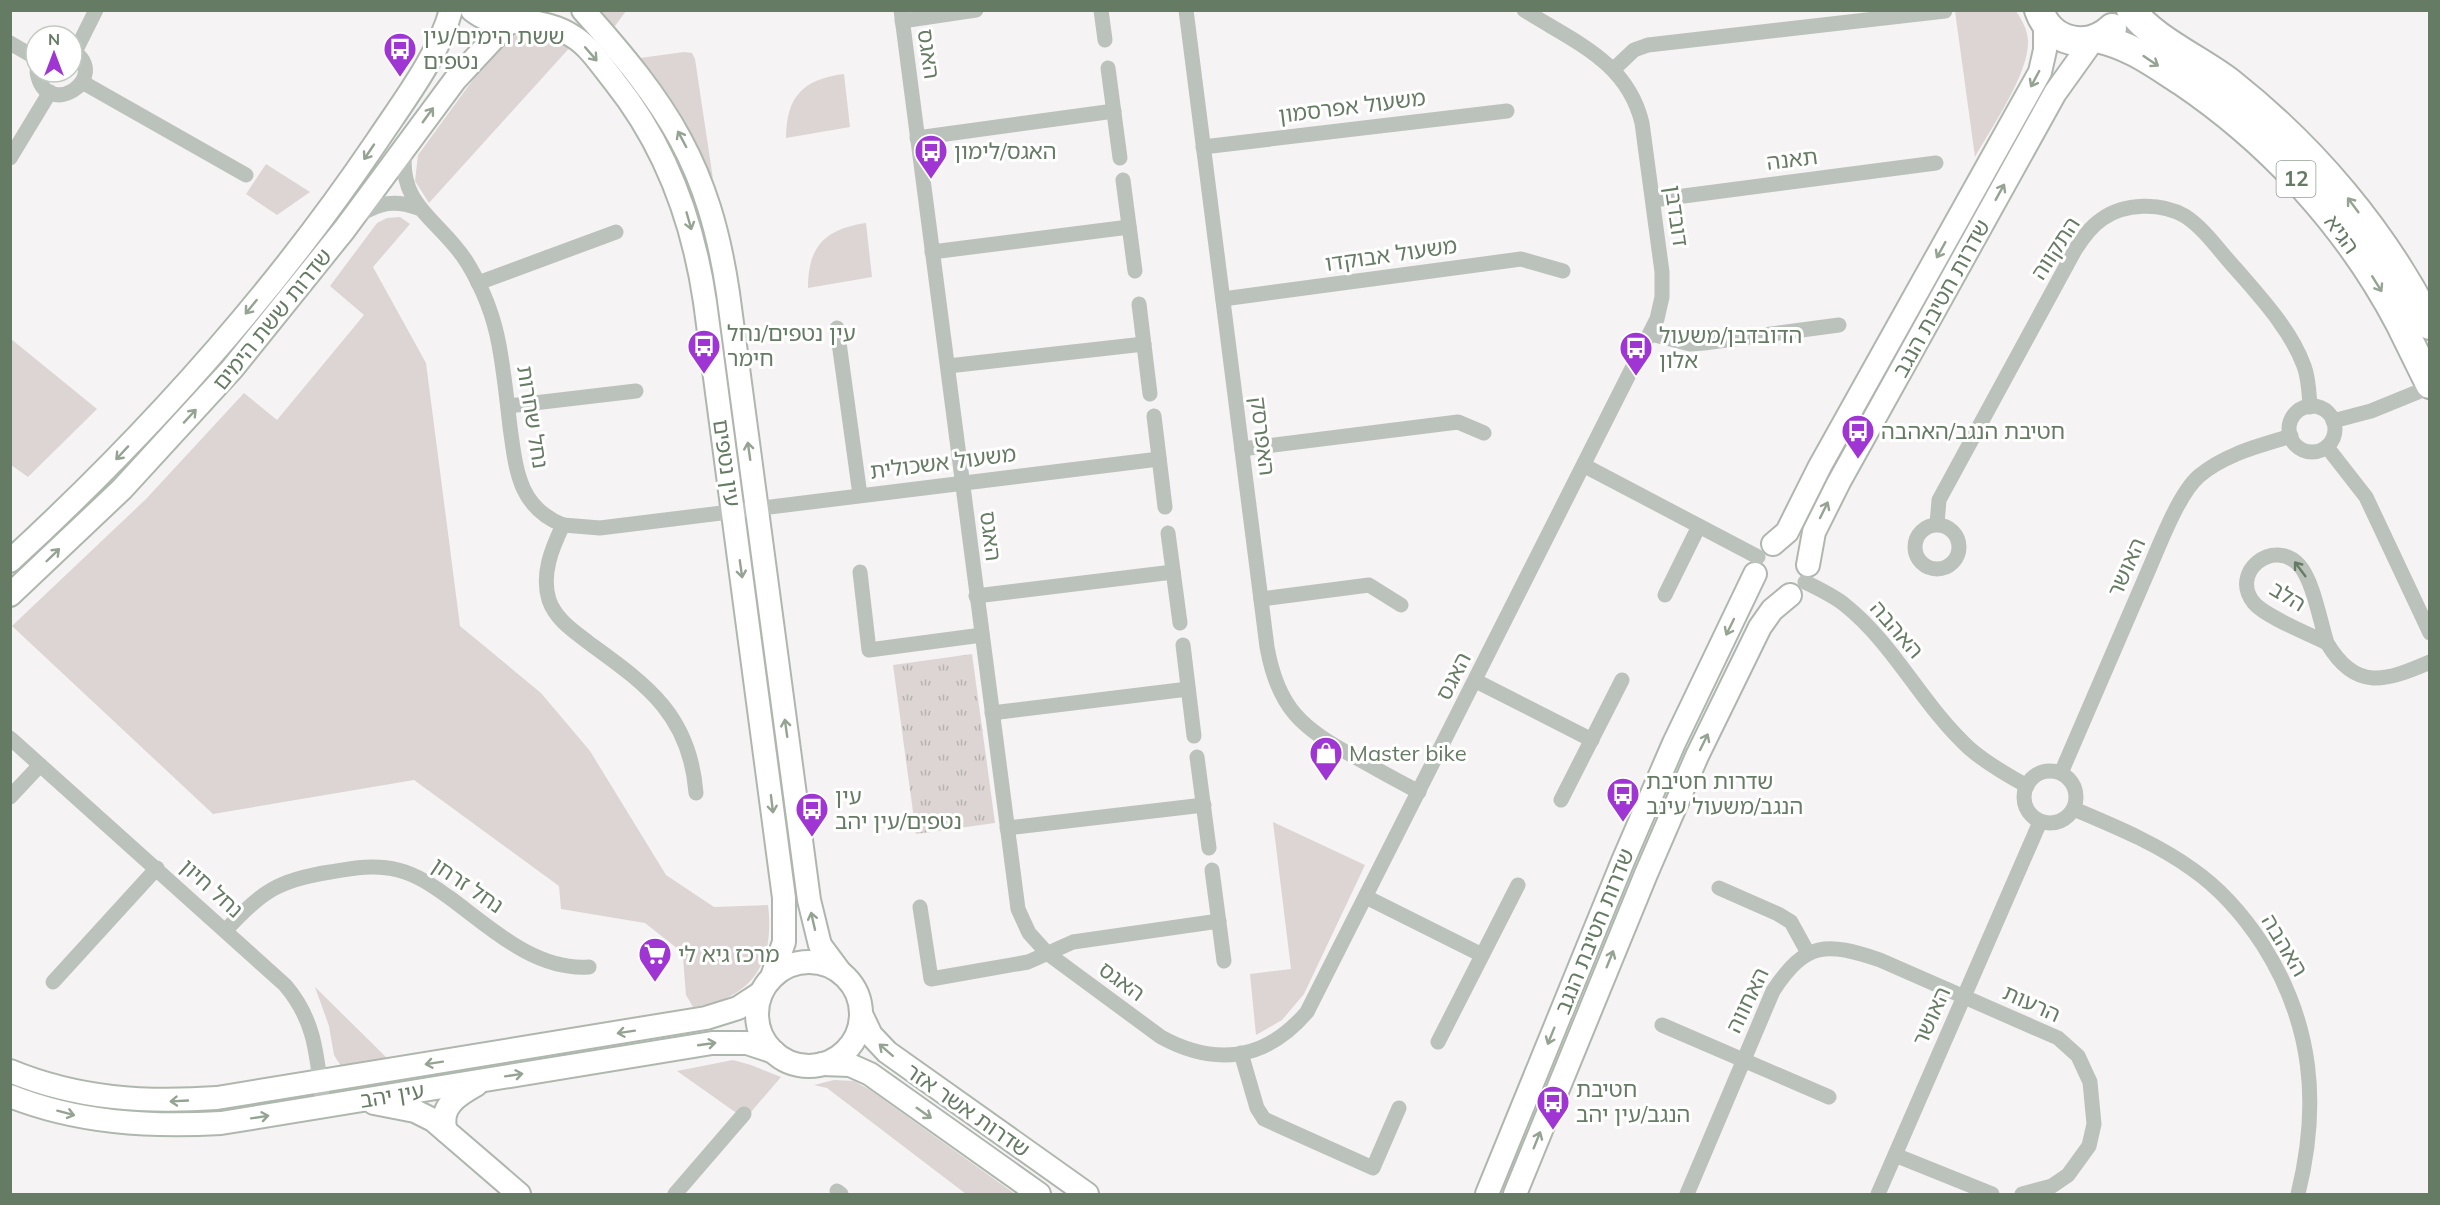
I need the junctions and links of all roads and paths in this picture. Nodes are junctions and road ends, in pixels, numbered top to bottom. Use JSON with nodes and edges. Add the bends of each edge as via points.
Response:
{"nodes":[{"id":1,"x":96,"y":10,"type":"edge"},
{"id":2,"x":451,"y":10,"type":"edge"},
{"id":3,"x":472,"y":10,"type":"edge"},
{"id":4,"x":583,"y":10,"type":"edge"},
{"id":5,"x":976,"y":10,"type":"edge"},
{"id":6,"x":1101,"y":10,"type":"edge"},
{"id":7,"x":1186,"y":10,"type":"edge"},
{"id":8,"x":1524,"y":10,"type":"edge"},
{"id":9,"x":2122,"y":10,"type":"edge"},
{"id":10,"x":2131,"y":10,"type":"edge"},
{"id":11,"x":1945,"y":11,"type":"edge"},
{"id":12,"x":902,"y":16,"type":"edge"},
{"id":13,"x":1850,"y":16,"type":"edge"},
{"id":14,"x":2042,"y":17,"type":"edge"},
{"id":15,"x":523,"y":18,"type":"edge"},
{"id":16,"x":84,"y":32,"type":"edge"},
{"id":17,"x":2095,"y":39,"type":"junction"},
{"id":18,"x":1105,"y":40,"type":"dead end"},
{"id":19,"x":10,"y":43,"type":"edge"},
{"id":20,"x":24,"y":51,"type":"edge"},
{"id":21,"x":1108,"y":68,"type":"dead end"},
{"id":22,"x":1614,"y":69,"type":"junction"},
{"id":23,"x":84,"y":83,"type":"edge"},
{"id":24,"x":42,"y":84,"type":"edge"},
{"id":25,"x":80,"y":84,"type":"edge"},
{"id":26,"x":50,"y":92,"type":"junction"},
{"id":27,"x":1114,"y":111,"type":"junction"},
{"id":28,"x":1507,"y":111,"type":"dead end"},
{"id":29,"x":917,"y":138,"type":"junction"},
{"id":30,"x":406,"y":146,"type":"junction"},
{"id":31,"x":1203,"y":147,"type":"junction"},
{"id":32,"x":10,"y":158,"type":"edge"},
{"id":33,"x":1120,"y":158,"type":"dead end"},
{"id":34,"x":1936,"y":163,"type":"dead end"},
{"id":35,"x":246,"y":175,"type":"dead end"},
{"id":36,"x":1123,"y":180,"type":"dead end"},
{"id":37,"x":1653,"y":200,"type":"junction"},
{"id":38,"x":418,"y":208,"type":"junction"},
{"id":39,"x":354,"y":218,"type":"junction"},
{"id":40,"x":1129,"y":226,"type":"junction"},
{"id":41,"x":616,"y":232,"type":"dead end"},
{"id":42,"x":932,"y":252,"type":"junction"},
{"id":43,"x":1134,"y":271,"type":"dead end"},
{"id":44,"x":1563,"y":271,"type":"dead end"},
{"id":45,"x":478,"y":283,"type":"junction"},
{"id":46,"x":1223,"y":299,"type":"junction"},
{"id":47,"x":1139,"y":304,"type":"dead end"},
{"id":48,"x":1839,"y":325,"type":"dead end"},
{"id":49,"x":2430,"y":325,"type":"edge"},
{"id":50,"x":837,"y":328,"type":"dead end"},
{"id":51,"x":1651,"y":334,"type":"junction"},
{"id":52,"x":1144,"y":344,"type":"junction"},
{"id":53,"x":948,"y":366,"type":"junction"},
{"id":54,"x":2430,"y":385,"type":"edge"},
{"id":55,"x":636,"y":391,"type":"dead end"},
{"id":56,"x":1150,"y":394,"type":"dead end"},
{"id":57,"x":508,"y":406,"type":"junction"},
{"id":58,"x":2310,"y":407,"type":"junction"},
{"id":59,"x":1154,"y":417,"type":"dead end"},
{"id":60,"x":2333,"y":421,"type":"junction"},
{"id":61,"x":1484,"y":433,"type":"dead end"},
{"id":62,"x":2291,"y":436,"type":"junction"},
{"id":63,"x":2327,"y":447,"type":"junction"},
{"id":64,"x":1242,"y":449,"type":"junction"},
{"id":65,"x":1159,"y":459,"type":"junction"},
{"id":66,"x":1585,"y":466,"type":"junction"},
{"id":67,"x":962,"y":482,"type":"junction"},
{"id":68,"x":860,"y":495,"type":"junction"},
{"id":69,"x":1165,"y":507,"type":"dead end"},
{"id":70,"x":757,"y":509,"type":"junction"},
{"id":71,"x":733,"y":512,"type":"junction"},
{"id":72,"x":1937,"y":524,"type":"dead end"},
{"id":73,"x":563,"y":525,"type":"junction"},
{"id":74,"x":1699,"y":526,"type":"junction"},
{"id":75,"x":1168,"y":532,"type":"dead end"},
{"id":76,"x":1762,"y":558,"type":"junction"},
{"id":77,"x":10,"y":561,"type":"edge"},
{"id":78,"x":860,"y":572,"type":"dead end"},
{"id":79,"x":1173,"y":572,"type":"junction"},
{"id":80,"x":1801,"y":581,"type":"junction"},
{"id":81,"x":10,"y":595,"type":"edge"},
{"id":82,"x":976,"y":596,"type":"junction"},
{"id":83,"x":1665,"y":596,"type":"dead end"},
{"id":84,"x":1261,"y":599,"type":"junction"},
{"id":85,"x":1401,"y":604,"type":"dead end"},
{"id":86,"x":1180,"y":623,"type":"dead end"},
{"id":87,"x":2430,"y":633,"type":"edge"},
{"id":88,"x":982,"y":635,"type":"junction"},
{"id":89,"x":2327,"y":643,"type":"junction"},
{"id":90,"x":1183,"y":645,"type":"dead end"},
{"id":91,"x":2430,"y":662,"type":"edge"},
{"id":92,"x":1622,"y":680,"type":"dead end"},
{"id":93,"x":1476,"y":681,"type":"junction"},
{"id":94,"x":1188,"y":689,"type":"junction"},
{"id":95,"x":992,"y":713,"type":"junction"},
{"id":96,"x":1194,"y":736,"type":"dead end"},
{"id":97,"x":10,"y":738,"type":"edge"},
{"id":98,"x":1592,"y":740,"type":"junction"},
{"id":99,"x":1197,"y":758,"type":"dead end"},
{"id":100,"x":40,"y":765,"type":"junction"},
{"id":101,"x":2061,"y":773,"type":"junction"},
{"id":102,"x":2027,"y":786,"type":"junction"},
{"id":103,"x":1419,"y":792,"type":"junction"},
{"id":104,"x":696,"y":793,"type":"dead end"},
{"id":105,"x":10,"y":797,"type":"edge"},
{"id":106,"x":1561,"y":800,"type":"dead end"},
{"id":107,"x":1204,"y":805,"type":"junction"},
{"id":108,"x":2074,"y":809,"type":"junction"},
{"id":109,"x":2040,"y":822,"type":"junction"},
{"id":110,"x":1007,"y":828,"type":"junction"},
{"id":111,"x":1209,"y":848,"type":"dead end"},
{"id":112,"x":157,"y":868,"type":"junction"},
{"id":113,"x":1212,"y":870,"type":"dead end"},
{"id":114,"x":1518,"y":885,"type":"dead end"},
{"id":115,"x":1719,"y":888,"type":"dead end"},
{"id":116,"x":1366,"y":897,"type":"junction"},
{"id":117,"x":920,"y":908,"type":"dead end"},
{"id":118,"x":1219,"y":921,"type":"junction"},
{"id":119,"x":226,"y":930,"type":"junction"},
{"id":120,"x":1808,"y":953,"type":"junction"},
{"id":121,"x":1047,"y":954,"type":"junction"},
{"id":122,"x":1482,"y":955,"type":"junction"},
{"id":123,"x":1224,"y":961,"type":"dead end"},
{"id":124,"x":589,"y":967,"type":"dead end"},
{"id":125,"x":840,"y":972,"type":"junction"},
{"id":126,"x":53,"y":982,"type":"dead end"},
{"id":127,"x":767,"y":985,"type":"junction"},
{"id":128,"x":1964,"y":997,"type":"junction"},
{"id":129,"x":861,"y":1014,"type":"junction"},
{"id":130,"x":1662,"y":1025,"type":"dead end"},
{"id":131,"x":1438,"y":1042,"type":"dead end"},
{"id":132,"x":774,"y":1052,"type":"junction"},
{"id":133,"x":1241,"y":1053,"type":"junction"},
{"id":134,"x":1743,"y":1061,"type":"junction"},
{"id":135,"x":817,"y":1065,"type":"junction"},
{"id":136,"x":10,"y":1071,"type":"edge"},
{"id":137,"x":484,"y":1080,"type":"junction"},
{"id":138,"x":320,"y":1082,"type":"junction"},
{"id":139,"x":10,"y":1096,"type":"edge"},
{"id":140,"x":1829,"y":1097,"type":"dead end"},
{"id":141,"x":361,"y":1100,"type":"junction"},
{"id":142,"x":323,"y":1107,"type":"junction"},
{"id":143,"x":1399,"y":1107,"type":"dead end"},
{"id":144,"x":744,"y":1114,"type":"dead end"},
{"id":145,"x":446,"y":1131,"type":"junction"},
{"id":146,"x":1895,"y":1155,"type":"junction"},
{"id":147,"x":519,"y":1194,"type":"edge"},
{"id":148,"x":675,"y":1194,"type":"edge"},
{"id":149,"x":1039,"y":1194,"type":"edge"},
{"id":150,"x":1087,"y":1194,"type":"edge"},
{"id":151,"x":1487,"y":1194,"type":"edge"},
{"id":152,"x":1515,"y":1194,"type":"edge"},
{"id":153,"x":1687,"y":1194,"type":"edge"},
{"id":154,"x":1878,"y":1194,"type":"edge"},
{"id":155,"x":1992,"y":1194,"type":"edge"},
{"id":156,"x":2022,"y":1194,"type":"edge"},
{"id":157,"x":2298,"y":1194,"type":"edge"}],
"edges":[{"from":1,"to":16,"type":"street"},
{"from":2,"to":77,"type":"street","name":"שדרות ששת הימים","one_way":true,"via":[[438,44],[394,115],[286,264],[138,436]]},
{"from":3,"to":15,"type":"street","name":"עין נטפים","via":[[489,20]]},
{"from":70,"to":4,"type":"street","name":"עין נטפים","one_way":true,"via":[[723,258],[707,195],[667,114],[632,65]]},
{"from":5,"to":12,"type":"street"},
{"from":6,"to":18,"type":"street"},
{"from":7,"to":31,"type":"street","name":"האפרסק"},
{"from":8,"to":22,"type":"street","name":"דובדבן"},
{"from":9,"to":17,"type":"highway","via":[[2111,29]]},
{"from":49,"to":10,"type":"highway","name":"הגיא","number":"12","one_way":true,"via":[[2372,230],[2306,151],[2228,81],[2143,24]]},
{"from":11,"to":13,"type":"street"},
{"from":12,"to":29,"type":"street","name":"האגס"},
{"from":13,"to":22,"type":"street","via":[[1647,45],[1634,50]]},
{"from":14,"to":17,"type":"highway","number":"12","via":[[2056,35],[2081,42]]},
{"from":14,"to":76,"type":"street","name":"שדרות חטיבת הנגב","one_way":true,"via":[[2045,50],[2040,72],[1787,532]]},
{"from":30,"to":15,"type":"street","name":"שדרות ששת הימים","one_way":true,"via":[[461,72]]},
{"from":15,"to":71,"type":"street","name":"עין נטפים","one_way":true,"via":[[555,27],[586,48],[638,113],[676,185],[701,270]]},
{"from":17,"to":54,"type":"highway","name":"הגיא","number":"12","one_way":true,"via":[[2125,45],[2213,102],[2287,169],[2324,208],[2375,281]]},
{"from":80,"to":17,"type":"street","name":"שדרות חטיבת הנגב","one_way":true,"via":[[1814,532],[1839,482],[2055,93]]},
{"from":19,"to":20,"type":"street"},
{"from":21,"to":27,"type":"street"},
{"from":22,"to":37,"type":"street","name":"דובדבן","via":[[1640,113]]},
{"from":23,"to":35,"type":"street"},
{"from":24,"to":26,"type":"street"},
{"from":25,"to":26,"type":"street","via":[[68,93]]},
{"from":26,"to":32,"type":"street"},
{"from":27,"to":29,"type":"street"},
{"from":27,"to":33,"type":"street"},
{"from":28,"to":31,"type":"street","name":"משעול אפרסמון"},
{"from":29,"to":42,"type":"street","name":"האגס"},
{"from":30,"to":38,"type":"street","name":"נחל שחרות","via":[[405,180]]},
{"from":30,"to":39,"type":"street","name":"שדרות ששת הימים"},
{"from":31,"to":46,"type":"street","name":"האפרסק"},
{"from":34,"to":37,"type":"street","name":"תאנה"},
{"from":36,"to":40,"type":"street"},
{"from":37,"to":51,"type":"street","name":"דובדבן","via":[[1663,281],[1661,304]]},
{"from":38,"to":39,"type":"street","via":[[402,202],[384,202]]},
{"from":38,"to":45,"type":"street","name":"נחל שחרות","via":[[455,246]]},
{"from":81,"to":39,"type":"street","name":"שדרות ששת הימים","one_way":true,"via":[[116,495],[195,411],[269,326]]},
{"from":40,"to":42,"type":"street"},
{"from":40,"to":43,"type":"street"},
{"from":41,"to":45,"type":"street"},
{"from":42,"to":53,"type":"street","name":"האגס"},
{"from":44,"to":46,"type":"street","name":"משעול אבוקדו","via":[[1521,259]]},
{"from":45,"to":57,"type":"street","name":"נחל שחרות","via":[[495,326]]},
{"from":46,"to":64,"type":"street","name":"האפרסק"},
{"from":47,"to":52,"type":"street"},
{"from":48,"to":51,"type":"street","via":[[1690,344]]},
{"from":50,"to":68,"type":"street"},
{"from":51,"to":66,"type":"street","name":"דובדבן"},
{"from":52,"to":53,"type":"street"},
{"from":52,"to":56,"type":"street"},
{"from":53,"to":67,"type":"street","name":"האגס"},
{"from":54,"to":60,"type":"street","via":[[2371,411]]},
{"from":55,"to":57,"type":"street"},
{"from":57,"to":73,"type":"street","name":"נחל שחרות","via":[[516,468],[524,491],[536,509]]},
{"from":58,"to":60,"type":"street","via":[[2321,408]]},
{"from":58,"to":62,"type":"street","via":[[2296,413],[2291,421]]},
{"from":58,"to":72,"type":"street","name":"התקווה","via":[[2304,364],[2267,304],[2185,217],[2167,208],[2134,207],[2103,218],[2075,250],[1939,500]]},
{"from":59,"to":65,"type":"street"},
{"from":60,"to":63,"type":"street","via":[[2333,438]]},
{"from":61,"to":64,"type":"street","via":[[1458,422]]},
{"from":62,"to":63,"type":"street","via":[[2296,446],[2304,450],[2312,452]]},
{"from":62,"to":101,"type":"street","name":"האושר","via":[[2219,462],[2198,477],[2183,496]]},
{"from":63,"to":87,"type":"street","via":[[2366,497]]},
{"from":64,"to":84,"type":"street","name":"האפרסק"},
{"from":65,"to":67,"type":"street","name":"משעול אשכולית"},
{"from":65,"to":69,"type":"street"},
{"from":66,"to":74,"type":"street"},
{"from":66,"to":93,"type":"street","name":"האגס"},
{"from":67,"to":68,"type":"street","name":"משעול אשכולית"},
{"from":67,"to":82,"type":"street","name":"האגס"},
{"from":68,"to":70,"type":"street","name":"משעול אשכולית"},
{"from":70,"to":71,"type":"street","name":"משעול אשכולית"},
{"from":125,"to":70,"type":"street","name":"עין נטפים","one_way":true,"via":[[820,945],[810,910]]},
{"from":71,"to":73,"type":"street","name":"משעול אשכולית","via":[[600,528]]},
{"from":71,"to":127,"type":"street","name":"עין נטפים","one_way":true,"via":[[784,898],[784,942]]},
{"from":73,"to":104,"type":"street","via":[[548,569],[547,590],[553,609],[569,628],[642,682],[670,713],[688,750]]},
{"from":74,"to":76,"type":"street"},
{"from":74,"to":83,"type":"street"},
{"from":75,"to":79,"type":"street"},
{"from":76,"to":80,"type":"street","via":[[1786,543],[1794,546],[1803,554]]},
{"from":76,"to":80,"type":"street","via":[[1760,585],[1766,591],[1778,596]]},
{"from":76,"to":151,"type":"street","name":"שדרות חטיבת הנגב","one_way":true,"via":[[1674,743]]},
{"from":78,"to":88,"type":"street","via":[[869,650]]},
{"from":79,"to":82,"type":"street"},
{"from":79,"to":86,"type":"street"},
{"from":80,"to":102,"type":"street","name":"האהבה","via":[[1844,604],[1863,621],[1970,749]]},
{"from":152,"to":80,"type":"street","name":"שדרות חטיבת הנגב","one_way":true,"via":[[1697,756],[1760,627]]},
{"from":82,"to":88,"type":"street","name":"האגס"},
{"from":84,"to":85,"type":"street","via":[[1370,585]]},
{"from":84,"to":103,"type":"street","name":"האפרסק","via":[[1273,672],[1294,714],[1320,737]]},
{"from":88,"to":95,"type":"street","name":"האגס"},
{"from":89,"to":89,"type":"street","name":"הלב","one_way":true,"via":[[2300,566],[2293,559],[2274,554],[2256,561],[2247,583],[2253,602]]},
{"from":89,"to":91,"type":"street","name":"הלב","via":[[2349,669],[2373,678],[2401,675]]},
{"from":90,"to":94,"type":"street"},
{"from":92,"to":98,"type":"street"},
{"from":93,"to":98,"type":"street"},
{"from":93,"to":103,"type":"street","name":"האגס"},
{"from":94,"to":95,"type":"street"},
{"from":94,"to":96,"type":"street"},
{"from":95,"to":110,"type":"street","name":"האגס"},
{"from":97,"to":100,"type":"street","name":"נחל חיון"},
{"from":98,"to":106,"type":"street"},
{"from":99,"to":107,"type":"street"},
{"from":100,"to":105,"type":"street"},
{"from":100,"to":112,"type":"street","name":"נחל חיון"},
{"from":101,"to":102,"type":"street","via":[[2040,773]]},
{"from":101,"to":108,"type":"street","via":[[2075,787]]},
{"from":102,"to":109,"type":"street","via":[[2026,808]]},
{"from":103,"to":116,"type":"street","name":"האגס"},
{"from":107,"to":110,"type":"street"},
{"from":107,"to":111,"type":"street"},
{"from":108,"to":109,"type":"street","via":[[2061,822]]},
{"from":108,"to":157,"type":"street","name":"האהבה","via":[[2158,849],[2224,894],[2282,975],[2302,1029],[2309,1070],[2306,1163]]},
{"from":109,"to":128,"type":"street","name":"האושר"},
{"from":110,"to":121,"type":"street","name":"האגס","via":[[1018,909],[1029,933]]},
{"from":112,"to":119,"type":"street","name":"נחל חיון"},
{"from":112,"to":126,"type":"street"},
{"from":113,"to":118,"type":"street"},
{"from":114,"to":122,"type":"street"},
{"from":115,"to":120,"type":"street","via":[[1791,922]]},
{"from":116,"to":122,"type":"street"},
{"from":116,"to":133,"type":"street","name":"האגס","via":[[1307,1012],[1282,1036]]},
{"from":117,"to":121,"type":"street","via":[[931,979],[1028,962]]},
{"from":118,"to":121,"type":"street","via":[[1073,942]]},
{"from":118,"to":123,"type":"street"},
{"from":119,"to":124,"type":"street","name":"נחל זרחן","via":[[259,897],[284,882],[381,867],[404,871],[429,883],[542,960]]},
{"from":119,"to":138,"type":"street","name":"נחל חיון","via":[[279,978],[302,1008],[313,1035]]},
{"from":120,"to":128,"type":"street","via":[[1826,948],[1849,950]]},
{"from":120,"to":134,"type":"street","name":"האחווה","via":[[1788,968],[1773,991]]},
{"from":121,"to":133,"type":"street","name":"האגס","via":[[1179,1047],[1215,1055]]},
{"from":122,"to":131,"type":"street"},
{"from":125,"to":127,"type":"street","via":[[817,963],[800,963],[785,968]]},
{"from":125,"to":129,"type":"street","via":[[855,990]]},
{"from":127,"to":132,"type":"street","via":[[758,1005],[758,1022]]},
{"from":127,"to":138,"type":"street","name":"עין יהב","one_way":true,"via":[[738,1008],[706,1018]]},
{"from":128,"to":146,"type":"street","name":"האושר"},
{"from":128,"to":156,"type":"street","name":"הרעות","via":[[2058,1038],[2078,1056],[2090,1082],[2094,1124],[2089,1146],[2068,1175],[2052,1186]]},
{"from":129,"to":135,"type":"street","via":[[851,1044],[833,1060]]},
{"from":150,"to":129,"type":"street","name":"שדרות אשר אזר","one_way":true,"via":[[892,1055],[871,1035]]},
{"from":130,"to":134,"type":"street"},
{"from":132,"to":135,"type":"street","via":[[792,1063]]},
{"from":137,"to":132,"type":"street","name":"עין יהב","one_way":true,"via":[[721,1042],[747,1043]]},
{"from":133,"to":143,"type":"street","via":[[1264,1119],[1373,1168]]},
{"from":134,"to":140,"type":"street"},
{"from":134,"to":153,"type":"street","name":"האחווה"},
{"from":135,"to":149,"type":"street","name":"שדרות אשר אזר","one_way":true,"via":[[850,1065],[870,1074]]},
{"from":138,"to":136,"type":"street","name":"עין יהב","one_way":true,"via":[[170,1102],[78,1093]]},
{"from":137,"to":141,"type":"street","name":"עין יהב"},
{"from":137,"to":145,"type":"street","via":[[452,1100],[444,1118]]},
{"from":138,"to":142,"type":"street","name":"נחל חיון"},
{"from":139,"to":142,"type":"street","name":"עין יהב","one_way":true,"via":[[76,1116],[125,1124],[221,1123]]},
{"from":141,"to":142,"type":"street","name":"עין יהב"},
{"from":141,"to":145,"type":"street","via":[[421,1113]]},
{"from":144,"to":148,"type":"street"},
{"from":145,"to":147,"type":"street"},
{"from":146,"to":154,"type":"street","name":"האושר"},
{"from":146,"to":155,"type":"street"}]}
